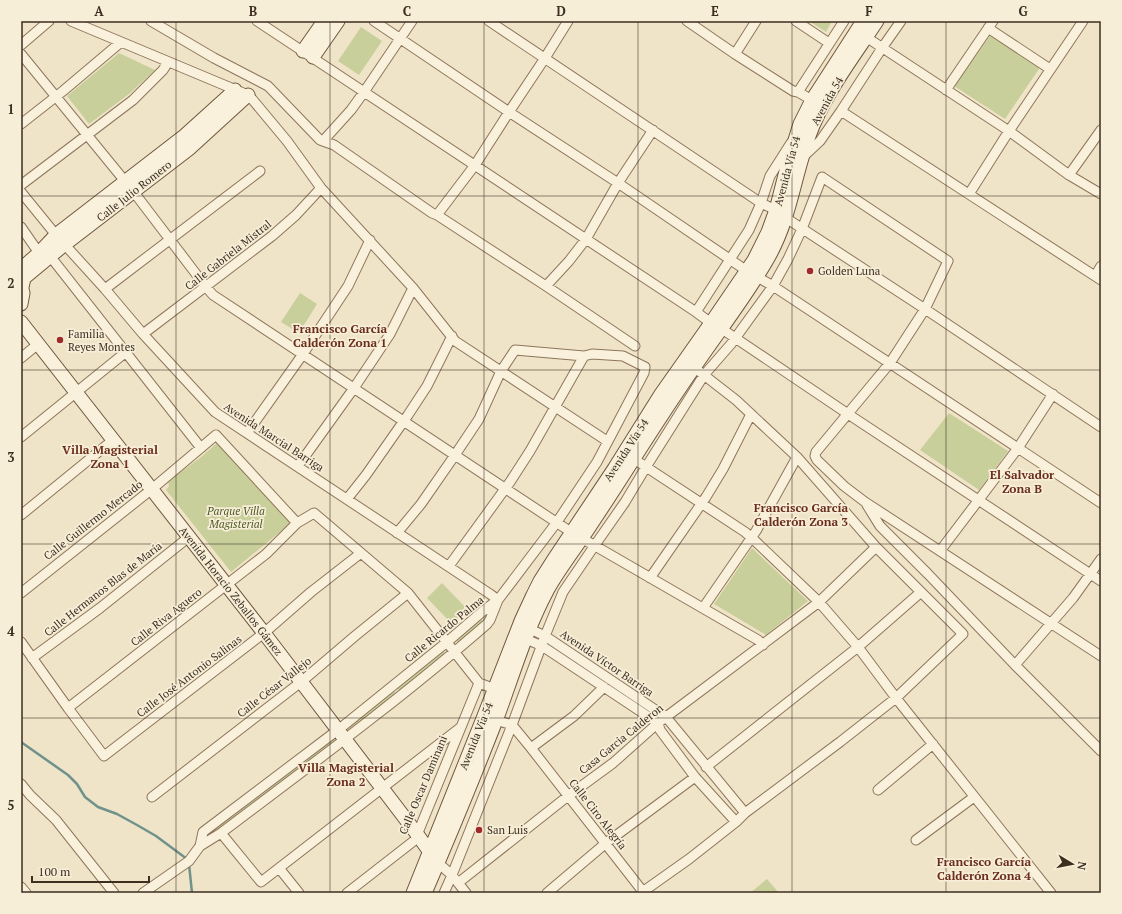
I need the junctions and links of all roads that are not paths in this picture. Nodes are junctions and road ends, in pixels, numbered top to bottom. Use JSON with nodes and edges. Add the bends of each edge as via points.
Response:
{"nodes":[{"id":1,"x":49,"y":21,"type":"edge"},
{"id":2,"x":71,"y":21,"type":"edge"},
{"id":3,"x":151,"y":21,"type":"edge"},
{"id":4,"x":256,"y":21,"type":"edge"},
{"id":5,"x":324,"y":21,"type":"edge"},
{"id":6,"x":338,"y":21,"type":"edge"},
{"id":7,"x":374,"y":21,"type":"edge"},
{"id":8,"x":412,"y":21,"type":"edge"},
{"id":9,"x":489,"y":21,"type":"edge"},
{"id":10,"x":568,"y":21,"type":"edge"},
{"id":11,"x":687,"y":21,"type":"edge"},
{"id":12,"x":756,"y":21,"type":"edge"},
{"id":13,"x":796,"y":21,"type":"edge"},
{"id":14,"x":844,"y":21,"type":"edge"},
{"id":15,"x":863,"y":21,"type":"edge"},
{"id":16,"x":877,"y":21,"type":"edge"},
{"id":17,"x":901,"y":21,"type":"edge"},
{"id":18,"x":1083,"y":21,"type":"edge"},
{"id":19,"x":991,"y":25,"type":"edge"},
{"id":20,"x":866,"y":37,"type":"junction"},
{"id":21,"x":400,"y":39,"type":"junction"},
{"id":22,"x":121,"y":42,"type":"junction"},
{"id":23,"x":829,"y":43,"type":"junction"},
{"id":24,"x":21,"y":46,"type":"edge"},
{"id":25,"x":882,"y":48,"type":"junction"},
{"id":26,"x":21,"y":54,"type":"edge"},
{"id":27,"x":308,"y":54,"type":"junction"},
{"id":28,"x":735,"y":54,"type":"junction"},
{"id":29,"x":545,"y":58,"type":"junction"},
{"id":30,"x":168,"y":62,"type":"junction"},
{"id":31,"x":1050,"y":69,"type":"junction"},
{"id":32,"x":235,"y":90,"type":"junction"},
{"id":33,"x":946,"y":90,"type":"junction"},
{"id":34,"x":364,"y":92,"type":"junction"},
{"id":35,"x":798,"y":92,"type":"junction"},
{"id":36,"x":248,"y":95,"type":"junction"},
{"id":37,"x":56,"y":96,"type":"junction"},
{"id":38,"x":812,"y":100,"type":"junction"},
{"id":39,"x":842,"y":111,"type":"junction"},
{"id":40,"x":509,"y":112,"type":"junction"},
{"id":41,"x":21,"y":124,"type":"edge"},
{"id":42,"x":653,"y":130,"type":"junction"},
{"id":43,"x":1101,"y":130,"type":"edge"},
{"id":44,"x":1009,"y":131,"type":"junction"},
{"id":45,"x":86,"y":134,"type":"junction"},
{"id":46,"x":796,"y":135,"type":"junction"},
{"id":47,"x":323,"y":141,"type":"junction"},
{"id":48,"x":802,"y":157,"type":"junction"},
{"id":49,"x":475,"y":165,"type":"junction"},
{"id":50,"x":260,"y":171,"type":"dead end"},
{"id":51,"x":1069,"y":175,"type":"junction"},
{"id":52,"x":618,"y":183,"type":"junction"},
{"id":53,"x":21,"y":185,"type":"edge"},
{"id":54,"x":129,"y":187,"type":"junction"},
{"id":55,"x":321,"y":188,"type":"junction"},
{"id":56,"x":21,"y":192,"type":"edge"},
{"id":57,"x":969,"y":194,"type":"junction"},
{"id":58,"x":1101,"y":194,"type":"edge"},
{"id":59,"x":761,"y":203,"type":"junction"},
{"id":60,"x":781,"y":214,"type":"junction"},
{"id":61,"x":437,"y":215,"type":"junction"},
{"id":62,"x":21,"y":227,"type":"edge"},
{"id":63,"x":802,"y":229,"type":"junction"},
{"id":64,"x":60,"y":239,"type":"junction"},
{"id":65,"x":586,"y":239,"type":"junction"},
{"id":66,"x":170,"y":240,"type":"junction"},
{"id":67,"x":370,"y":240,"type":"junction"},
{"id":68,"x":45,"y":255,"type":"junction"},
{"id":69,"x":730,"y":259,"type":"junction"},
{"id":70,"x":1101,"y":266,"type":"edge"},
{"id":71,"x":21,"y":269,"type":"edge"},
{"id":72,"x":752,"y":274,"type":"junction"},
{"id":73,"x":1098,"y":278,"type":"edge"},
{"id":74,"x":22,"y":286,"type":"edge"},
{"id":75,"x":546,"y":286,"type":"junction"},
{"id":76,"x":773,"y":286,"type":"junction"},
{"id":77,"x":206,"y":287,"type":"junction"},
{"id":78,"x":413,"y":288,"type":"junction"},
{"id":79,"x":105,"y":289,"type":"junction"},
{"id":80,"x":21,"y":304,"type":"edge"},
{"id":81,"x":925,"y":309,"type":"junction"},
{"id":82,"x":696,"y":312,"type":"junction"},
{"id":83,"x":21,"y":322,"type":"edge"},
{"id":84,"x":716,"y":326,"type":"junction"},
{"id":85,"x":143,"y":334,"type":"junction"},
{"id":86,"x":452,"y":336,"type":"junction"},
{"id":87,"x":735,"y":339,"type":"junction"},
{"id":88,"x":38,"y":344,"type":"junction"},
{"id":89,"x":635,"y":346,"type":"dead end"},
{"id":90,"x":126,"y":352,"type":"junction"},
{"id":91,"x":303,"y":354,"type":"junction"},
{"id":92,"x":584,"y":356,"type":"junction"},
{"id":93,"x":21,"y":358,"type":"edge"},
{"id":94,"x":890,"y":364,"type":"junction"},
{"id":95,"x":699,"y":371,"type":"junction"},
{"id":96,"x":501,"y":372,"type":"junction"},
{"id":97,"x":354,"y":388,"type":"junction"},
{"id":98,"x":76,"y":392,"type":"junction"},
{"id":99,"x":1053,"y":394,"type":"junction"},
{"id":100,"x":554,"y":406,"type":"junction"},
{"id":101,"x":751,"y":414,"type":"junction"},
{"id":102,"x":848,"y":414,"type":"junction"},
{"id":103,"x":404,"y":421,"type":"junction"},
{"id":104,"x":1101,"y":427,"type":"edge"},
{"id":105,"x":247,"y":433,"type":"junction"},
{"id":106,"x":21,"y":437,"type":"edge"},
{"id":107,"x":113,"y":440,"type":"junction"},
{"id":108,"x":607,"y":441,"type":"junction"},
{"id":109,"x":201,"y":448,"type":"junction"},
{"id":110,"x":1018,"y":448,"type":"junction"},
{"id":111,"x":455,"y":455,"type":"junction"},
{"id":112,"x":797,"y":457,"type":"junction"},
{"id":113,"x":634,"y":459,"type":"junction"},
{"id":114,"x":298,"y":466,"type":"junction"},
{"id":115,"x":646,"y":467,"type":"junction"},
{"id":116,"x":506,"y":488,"type":"junction"},
{"id":117,"x":152,"y":489,"type":"junction"},
{"id":118,"x":347,"y":499,"type":"junction"},
{"id":119,"x":979,"y":500,"type":"junction"},
{"id":120,"x":865,"y":502,"type":"junction"},
{"id":121,"x":702,"y":503,"type":"junction"},
{"id":122,"x":1101,"y":503,"type":"edge"},
{"id":123,"x":21,"y":515,"type":"edge"},
{"id":124,"x":557,"y":522,"type":"junction"},
{"id":125,"x":297,"y":523,"type":"junction"},
{"id":126,"x":397,"y":533,"type":"junction"},
{"id":127,"x":577,"y":535,"type":"junction"},
{"id":128,"x":189,"y":538,"type":"junction"},
{"id":129,"x":752,"y":538,"type":"junction"},
{"id":130,"x":594,"y":545,"type":"junction"},
{"id":131,"x":876,"y":547,"type":"junction"},
{"id":132,"x":940,"y":551,"type":"junction"},
{"id":133,"x":361,"y":552,"type":"junction"},
{"id":134,"x":1101,"y":559,"type":"edge"},
{"id":135,"x":449,"y":566,"type":"junction"},
{"id":136,"x":1091,"y":574,"type":"junction"},
{"id":137,"x":650,"y":578,"type":"junction"},
{"id":138,"x":1101,"y":581,"type":"edge"},
{"id":139,"x":227,"y":585,"type":"junction"},
{"id":140,"x":921,"y":592,"type":"junction"},
{"id":141,"x":21,"y":593,"type":"edge"},
{"id":142,"x":408,"y":593,"type":"junction"},
{"id":143,"x":498,"y":600,"type":"junction"},
{"id":144,"x":819,"y":602,"type":"junction"},
{"id":145,"x":703,"y":608,"type":"junction"},
{"id":146,"x":1051,"y":623,"type":"junction"},
{"id":147,"x":264,"y":633,"type":"junction"},
{"id":148,"x":528,"y":634,"type":"junction"},
{"id":149,"x":545,"y":636,"type":"junction"},
{"id":150,"x":21,"y":642,"type":"edge"},
{"id":151,"x":447,"y":642,"type":"junction"},
{"id":152,"x":763,"y":645,"type":"junction"},
{"id":153,"x":542,"y":646,"type":"junction"},
{"id":154,"x":858,"y":647,"type":"junction"},
{"id":155,"x":455,"y":652,"type":"junction"},
{"id":156,"x":1101,"y":656,"type":"edge"},
{"id":157,"x":32,"y":658,"type":"junction"},
{"id":158,"x":1015,"y":665,"type":"junction"},
{"id":159,"x":301,"y":682,"type":"junction"},
{"id":160,"x":479,"y":683,"type":"junction"},
{"id":161,"x":604,"y":687,"type":"junction"},
{"id":162,"x":495,"y":689,"type":"junction"},
{"id":163,"x":896,"y":698,"type":"junction"},
{"id":164,"x":68,"y":708,"type":"junction"},
{"id":165,"x":666,"y":717,"type":"junction"},
{"id":166,"x":496,"y":720,"type":"junction"},
{"id":167,"x":658,"y":723,"type":"junction"},
{"id":168,"x":512,"y":725,"type":"junction"},
{"id":169,"x":461,"y":727,"type":"junction"},
{"id":170,"x":342,"y":735,"type":"junction"},
{"id":171,"x":933,"y":744,"type":"junction"},
{"id":172,"x":532,"y":748,"type":"junction"},
{"id":173,"x":1101,"y":751,"type":"edge"},
{"id":174,"x":706,"y":766,"type":"junction"},
{"id":175,"x":695,"y":777,"type":"junction"},
{"id":176,"x":21,"y":784,"type":"edge"},
{"id":177,"x":383,"y":788,"type":"junction"},
{"id":178,"x":878,"y":790,"type":"dead end"},
{"id":179,"x":568,"y":796,"type":"junction"},
{"id":180,"x":152,"y":797,"type":"dead end"},
{"id":181,"x":974,"y":797,"type":"junction"},
{"id":182,"x":745,"y":813,"type":"junction"},
{"id":183,"x":736,"y":822,"type":"junction"},
{"id":184,"x":221,"y":834,"type":"junction"},
{"id":185,"x":417,"y":834,"type":"junction"},
{"id":186,"x":916,"y":840,"type":"dead end"},
{"id":187,"x":606,"y":843,"type":"junction"},
{"id":188,"x":200,"y":846,"type":"junction"},
{"id":189,"x":430,"y":852,"type":"junction"},
{"id":190,"x":438,"y":863,"type":"junction"},
{"id":191,"x":279,"y":868,"type":"junction"},
{"id":192,"x":455,"y":879,"type":"junction"},
{"id":193,"x":21,"y":887,"type":"edge"},
{"id":194,"x":1046,"y":891,"type":"edge"},
{"id":195,"x":643,"y":892,"type":"edge"},
{"id":196,"x":26,"y":893,"type":"edge"},
{"id":197,"x":114,"y":893,"type":"edge"},
{"id":198,"x":143,"y":893,"type":"edge"},
{"id":199,"x":299,"y":893,"type":"edge"},
{"id":200,"x":347,"y":893,"type":"edge"},
{"id":201,"x":413,"y":893,"type":"edge"},
{"id":202,"x":425,"y":893,"type":"edge"},
{"id":203,"x":444,"y":893,"type":"edge"},
{"id":204,"x":466,"y":893,"type":"edge"},
{"id":205,"x":547,"y":893,"type":"edge"}],
"edges":[{"from":1,"to":24,"type":"street"},
{"from":2,"to":22,"type":"street"},
{"from":3,"to":47,"type":"street","via":[[268,86]]},
{"from":4,"to":27,"type":"street"},
{"from":5,"to":27,"type":"main road"},
{"from":6,"to":27,"type":"main road"},
{"from":7,"to":21,"type":"street"},
{"from":8,"to":21,"type":"street"},
{"from":9,"to":29,"type":"street"},
{"from":10,"to":29,"type":"street"},
{"from":11,"to":28,"type":"street"},
{"from":12,"to":28,"type":"street"},
{"from":13,"to":23,"type":"street"},
{"from":14,"to":23,"type":"street"},
{"from":15,"to":38,"type":"main road","name":"Avenida Vía 54"},
{"from":16,"to":20,"type":"main road","name":"Avenida 54"},
{"from":17,"to":25,"type":"street"},
{"from":18,"to":31,"type":"street"},
{"from":19,"to":31,"type":"street"},
{"from":19,"to":33,"type":"street"},
{"from":20,"to":25,"type":"street"},
{"from":20,"to":48,"type":"main road","name":"Avenida 54","via":[[820,110]]},
{"from":21,"to":34,"type":"street"},
{"from":21,"to":40,"type":"street"},
{"from":22,"to":30,"type":"street"},
{"from":22,"to":37,"type":"street"},
{"from":23,"to":35,"type":"street"},
{"from":25,"to":33,"type":"street"},
{"from":25,"to":39,"type":"street"},
{"from":26,"to":37,"type":"street"},
{"from":27,"to":34,"type":"street"},
{"from":28,"to":35,"type":"street"},
{"from":29,"to":40,"type":"street"},
{"from":29,"to":42,"type":"street"},
{"from":30,"to":32,"type":"street"},
{"from":30,"to":45,"type":"street","via":[[133,100]]},
{"from":31,"to":44,"type":"street"},
{"from":32,"to":36,"type":"street"},
{"from":32,"to":54,"type":"main road","name":"Calle Julio Romero"},
{"from":33,"to":44,"type":"street"},
{"from":34,"to":47,"type":"street"},
{"from":34,"to":49,"type":"street"},
{"from":35,"to":38,"type":"street"},
{"from":36,"to":54,"type":"main road","name":"Calle Julio Romero","via":[[190,148]]},
{"from":36,"to":55,"type":"street","via":[[287,141]]},
{"from":37,"to":41,"type":"street"},
{"from":37,"to":45,"type":"street"},
{"from":38,"to":46,"type":"main road","name":"Avenida Vía 54"},
{"from":39,"to":48,"type":"street","via":[[820,141]]},
{"from":39,"to":57,"type":"street"},
{"from":40,"to":49,"type":"street"},
{"from":40,"to":52,"type":"street"},
{"from":42,"to":52,"type":"street"},
{"from":42,"to":59,"type":"street"},
{"from":43,"to":51,"type":"street"},
{"from":44,"to":51,"type":"street"},
{"from":44,"to":57,"type":"street"},
{"from":45,"to":53,"type":"street"},
{"from":45,"to":54,"type":"street"},
{"from":46,"to":59,"type":"street","via":[[770,176]]},
{"from":46,"to":60,"type":"main road","name":"Avenida Vía 54"},
{"from":47,"to":61,"type":"street","via":[[334,145]]},
{"from":48,"to":60,"type":"main road","name":"Avenida 54"},
{"from":49,"to":61,"type":"street"},
{"from":49,"to":65,"type":"street"},
{"from":50,"to":66,"type":"street"},
{"from":51,"to":58,"type":"street"},
{"from":52,"to":65,"type":"street"},
{"from":52,"to":69,"type":"street"},
{"from":54,"to":64,"type":"main road","name":"Calle Julio Romero"},
{"from":54,"to":66,"type":"street"},
{"from":55,"to":67,"type":"street"},
{"from":55,"to":77,"type":"street","name":"Calle Gabriela Mistral","via":[[272,236]]},
{"from":56,"to":64,"type":"street","name":"Avenida Marcial Barriga"},
{"from":57,"to":73,"type":"street"},
{"from":59,"to":60,"type":"street"},
{"from":59,"to":69,"type":"street","via":[[749,230]]},
{"from":60,"to":63,"type":"street"},
{"from":60,"to":72,"type":"main road","name":"Avenida 54","via":[[779,238]]},
{"from":61,"to":75,"type":"street"},
{"from":62,"to":68,"type":"street"},
{"from":63,"to":76,"type":"street"},
{"from":63,"to":81,"type":"street"},
{"from":63,"to":81,"type":"street","via":[[822,177],[948,261]]},
{"from":64,"to":68,"type":"main road","name":"Calle Julio Romero"},
{"from":64,"to":79,"type":"street","name":"Avenida Marcial Barriga"},
{"from":65,"to":75,"type":"street"},
{"from":65,"to":82,"type":"street"},
{"from":66,"to":77,"type":"street"},
{"from":66,"to":79,"type":"street"},
{"from":67,"to":78,"type":"street"},
{"from":67,"to":91,"type":"street","via":[[348,286]]},
{"from":68,"to":71,"type":"main road","name":"Calle Julio Romero"},
{"from":68,"to":74,"type":"main road","name":"Calle Julio Romero","via":[[24,278]]},
{"from":68,"to":90,"type":"street"},
{"from":69,"to":72,"type":"street"},
{"from":69,"to":82,"type":"street"},
{"from":70,"to":73,"type":"street"},
{"from":72,"to":76,"type":"street"},
{"from":72,"to":84,"type":"main road","name":"Avenida Vía 54"},
{"from":74,"to":80,"type":"main road"},
{"from":75,"to":89,"type":"street"},
{"from":76,"to":87,"type":"street"},
{"from":76,"to":94,"type":"street"},
{"from":77,"to":85,"type":"street","name":"Calle Gabriela Mistral"},
{"from":77,"to":91,"type":"street"},
{"from":78,"to":86,"type":"street"},
{"from":78,"to":97,"type":"street","via":[[390,334]]},
{"from":79,"to":85,"type":"street","name":"Avenida Marcial Barriga"},
{"from":81,"to":94,"type":"street"},
{"from":81,"to":99,"type":"street"},
{"from":82,"to":84,"type":"street"},
{"from":83,"to":88,"type":"main road","name":"Avenida Horacio Zeballos Gámez"},
{"from":84,"to":87,"type":"street"},
{"from":84,"to":95,"type":"main road","name":"Avenida Vía 54"},
{"from":84,"to":127,"type":"main road","name":"Avenida Vía 54","via":[[664,389],[614,469]]},
{"from":85,"to":105,"type":"street","name":"Avenida Marcial Barriga","via":[[215,412]]},
{"from":86,"to":96,"type":"street","via":[[455,341]]},
{"from":86,"to":103,"type":"street","via":[[427,386]]},
{"from":87,"to":95,"type":"street"},
{"from":87,"to":102,"type":"street"},
{"from":88,"to":93,"type":"street"},
{"from":88,"to":98,"type":"main road","name":"Avenida Horacio Zeballos Gámez"},
{"from":90,"to":98,"type":"street"},
{"from":90,"to":109,"type":"street"},
{"from":91,"to":97,"type":"street"},
{"from":91,"to":105,"type":"street"},
{"from":92,"to":96,"type":"street","via":[[515,350]]},
{"from":92,"to":100,"type":"street"},
{"from":92,"to":108,"type":"street","via":[[622,356],[645,367]]},
{"from":94,"to":102,"type":"street"},
{"from":94,"to":110,"type":"street"},
{"from":95,"to":101,"type":"street"},
{"from":95,"to":113,"type":"main road","name":"Avenida Vía 54"},
{"from":95,"to":115,"type":"street","name":"Avenida Vía 54"},
{"from":96,"to":100,"type":"street"},
{"from":96,"to":111,"type":"street","via":[[479,419]]},
{"from":97,"to":103,"type":"street"},
{"from":97,"to":114,"type":"street"},
{"from":98,"to":106,"type":"street"},
{"from":98,"to":107,"type":"main road","name":"Avenida Horacio Zeballos Gámez"},
{"from":99,"to":104,"type":"street"},
{"from":99,"to":110,"type":"street"},
{"from":100,"to":108,"type":"street"},
{"from":100,"to":116,"type":"street","via":[[530,451]]},
{"from":101,"to":112,"type":"street"},
{"from":101,"to":121,"type":"street"},
{"from":102,"to":119,"type":"street"},
{"from":102,"to":120,"type":"street","via":[[815,456],[844,486]]},
{"from":103,"to":111,"type":"street"},
{"from":103,"to":118,"type":"street"},
{"from":105,"to":114,"type":"street","name":"Avenida Marcial Barriga"},
{"from":107,"to":117,"type":"main road","name":"Avenida Horacio Zeballos Gámez"},
{"from":107,"to":123,"type":"street"},
{"from":108,"to":124,"type":"street"},
{"from":109,"to":117,"type":"street","name":"Calle Guillermo Mercado"},
{"from":109,"to":125,"type":"street","name":"Calle Guillermo Mercado","via":[[216,435]]},
{"from":110,"to":119,"type":"street"},
{"from":110,"to":122,"type":"street"},
{"from":111,"to":116,"type":"street"},
{"from":111,"to":126,"type":"street"},
{"from":112,"to":129,"type":"street"},
{"from":112,"to":131,"type":"street"},
{"from":113,"to":115,"type":"street"},
{"from":113,"to":127,"type":"main road","name":"Avenida Vía 54"},
{"from":114,"to":118,"type":"street","name":"Avenida Marcial Barriga"},
{"from":115,"to":121,"type":"street"},
{"from":115,"to":130,"type":"street","name":"Avenida Vía 54"},
{"from":116,"to":124,"type":"street"},
{"from":116,"to":135,"type":"street"},
{"from":117,"to":128,"type":"main road","name":"Avenida Horacio Zeballos Gámez"},
{"from":117,"to":141,"type":"street","name":"Calle Guillermo Mercado"},
{"from":118,"to":126,"type":"street","name":"Avenida Marcial Barriga"},
{"from":119,"to":132,"type":"street"},
{"from":119,"to":136,"type":"street"},
{"from":120,"to":132,"type":"street"},
{"from":120,"to":158,"type":"street","via":[[880,526]]},
{"from":121,"to":129,"type":"street"},
{"from":121,"to":137,"type":"street"},
{"from":124,"to":127,"type":"street"},
{"from":124,"to":143,"type":"street"},
{"from":125,"to":133,"type":"street","name":"Calle Riva Aguero","via":[[314,513]]},
{"from":125,"to":139,"type":"street","name":"Calle Riva Aguero","via":[[266,554]]},
{"from":126,"to":135,"type":"street","name":"Avenida Marcial Barriga"},
{"from":127,"to":130,"type":"street"},
{"from":127,"to":148,"type":"main road","name":"Avenida Vía 54","via":[[565,563],[547,590]]},
{"from":127,"to":162,"type":"main road","name":"Avenida Vía 54","via":[[540,581],[520,621]]},
{"from":128,"to":139,"type":"main road","name":"Avenida Horacio Zeballos Gámez"},
{"from":128,"to":157,"type":"street","name":"Calle Hermanos Blas de María"},
{"from":129,"to":144,"type":"street"},
{"from":129,"to":145,"type":"street"},
{"from":130,"to":137,"type":"street"},
{"from":130,"to":149,"type":"street","name":"Avenida Vía 54","via":[[563,592]]},
{"from":131,"to":140,"type":"street"},
{"from":131,"to":144,"type":"street","name":"Casa Garcia Calderon"},
{"from":132,"to":146,"type":"street"},
{"from":133,"to":142,"type":"street"},
{"from":133,"to":147,"type":"street","name":"Calle José Antonio Salinas"},
{"from":134,"to":136,"type":"street"},
{"from":135,"to":143,"type":"street","name":"Avenida Marcial Barriga"},
{"from":136,"to":138,"type":"street"},
{"from":136,"to":146,"type":"street"},
{"from":137,"to":145,"type":"street"},
{"from":139,"to":147,"type":"main road","name":"Avenida Horacio Zeballos Gámez"},
{"from":139,"to":164,"type":"street","name":"Calle Riva Aguero"},
{"from":140,"to":154,"type":"street"},
{"from":140,"to":163,"type":"street","via":[[963,634]]},
{"from":142,"to":151,"type":"street"},
{"from":142,"to":159,"type":"street","name":"Calle César Vallejo"},
{"from":143,"to":151,"type":"street","name":"Calle Ricardo Palma"},
{"from":143,"to":155,"type":"street","name":"Calle Ricardo Palma","via":[[490,620]]},
{"from":144,"to":152,"type":"street","name":"Casa Garcia Calderon"},
{"from":144,"to":154,"type":"street"},
{"from":145,"to":152,"type":"street"},
{"from":146,"to":156,"type":"street"},
{"from":146,"to":158,"type":"street"},
{"from":147,"to":159,"type":"main road","name":"Avenida Horacio Zeballos Gámez"},
{"from":147,"to":164,"type":"street","name":"Calle José Antonio Salinas","via":[[104,756]]},
{"from":148,"to":149,"type":"street","name":"Avenida Víctor Barriga"},
{"from":148,"to":153,"type":"street"},
{"from":148,"to":166,"type":"main road","name":"Avenida Vía 54"},
{"from":149,"to":153,"type":"street","name":"Avenida Vía 54"},
{"from":149,"to":165,"type":"street","name":"Avenida Víctor Barriga"},
{"from":150,"to":157,"type":"street"},
{"from":151,"to":155,"type":"street"},
{"from":151,"to":170,"type":"street","name":"Calle Ricardo Palma"},
{"from":152,"to":165,"type":"street","name":"Casa Garcia Calderon"},
{"from":153,"to":161,"type":"street"},
{"from":153,"to":168,"type":"street","name":"Avenida Vía 54"},
{"from":154,"to":163,"type":"street"},
{"from":154,"to":174,"type":"street"},
{"from":155,"to":160,"type":"street"},
{"from":155,"to":170,"type":"street","name":"Calle Ricardo Palma"},
{"from":157,"to":164,"type":"street"},
{"from":158,"to":173,"type":"street"},
{"from":159,"to":170,"type":"main road","name":"Avenida Horacio Zeballos Gámez"},
{"from":159,"to":180,"type":"street","name":"Calle César Vallejo"},
{"from":160,"to":162,"type":"street"},
{"from":160,"to":169,"type":"street","name":"Calle Oscar Daminani"},
{"from":161,"to":167,"type":"street"},
{"from":161,"to":172,"type":"street","via":[[574,716]]},
{"from":162,"to":189,"type":"main road","name":"Avenida Vía 54"},
{"from":163,"to":171,"type":"street"},
{"from":163,"to":182,"type":"street"},
{"from":165,"to":167,"type":"street","name":"Casa Garcia Calderon"},
{"from":165,"to":174,"type":"street","name":"Avenida Víctor Barriga"},
{"from":166,"to":168,"type":"street"},
{"from":166,"to":190,"type":"main road","name":"Avenida Vía 54"},
{"from":167,"to":175,"type":"street","via":[[660,730]]},
{"from":167,"to":179,"type":"street","name":"Casa Garcia Calderon","via":[[613,763]]},
{"from":168,"to":172,"type":"street","name":"Calle Ciro Alegría"},
{"from":168,"to":192,"type":"street","name":"Avenida Vía 54"},
{"from":169,"to":177,"type":"street"},
{"from":169,"to":185,"type":"street","name":"Calle Oscar Daminani"},
{"from":170,"to":177,"type":"main road","name":"Avenida Horacio Zeballos Gámez"},
{"from":170,"to":184,"type":"street","name":"Calle Ricardo Palma"},
{"from":170,"to":188,"type":"street","name":"Calle Ricardo Palma","via":[[203,832]]},
{"from":171,"to":178,"type":"street"},
{"from":171,"to":181,"type":"street"},
{"from":172,"to":179,"type":"street","name":"Calle Ciro Alegría"},
{"from":174,"to":182,"type":"street","name":"Avenida Víctor Barriga"},
{"from":175,"to":183,"type":"street"},
{"from":175,"to":187,"type":"street"},
{"from":176,"to":197,"type":"street","via":[[56,820]]},
{"from":177,"to":185,"type":"main road","name":"Avenida Horacio Zeballos Gámez"},
{"from":177,"to":191,"type":"street"},
{"from":179,"to":187,"type":"street","name":"Calle Ciro Alegría"},
{"from":179,"to":192,"type":"street","name":"Casa Garcia Calderon"},
{"from":181,"to":186,"type":"street"},
{"from":181,"to":194,"type":"street"},
{"from":182,"to":183,"type":"street"},
{"from":183,"to":195,"type":"street"},
{"from":184,"to":188,"type":"street","name":"Calle Ricardo Palma"},
{"from":184,"to":191,"type":"street","via":[[260,882]]},
{"from":185,"to":189,"type":"main road","name":"Avenida Horacio Zeballos Gámez"},
{"from":185,"to":200,"type":"street","name":"Calle Oscar Daminani","via":[[415,840]]},
{"from":187,"to":195,"type":"street","name":"Calle Ciro Alegría"},
{"from":187,"to":205,"type":"street"},
{"from":188,"to":198,"type":"street","via":[[189,861]]},
{"from":189,"to":190,"type":"main road","name":"Avenida Horacio Zeballos Gámez"},
{"from":189,"to":201,"type":"main road","name":"Avenida Vía 54"},
{"from":190,"to":192,"type":"street"},
{"from":190,"to":202,"type":"main road","name":"Avenida Vía 54"},
{"from":191,"to":199,"type":"street"},
{"from":192,"to":203,"type":"street","name":"Avenida Vía 54"},
{"from":192,"to":204,"type":"street"},
{"from":193,"to":196,"type":"street"}]}
